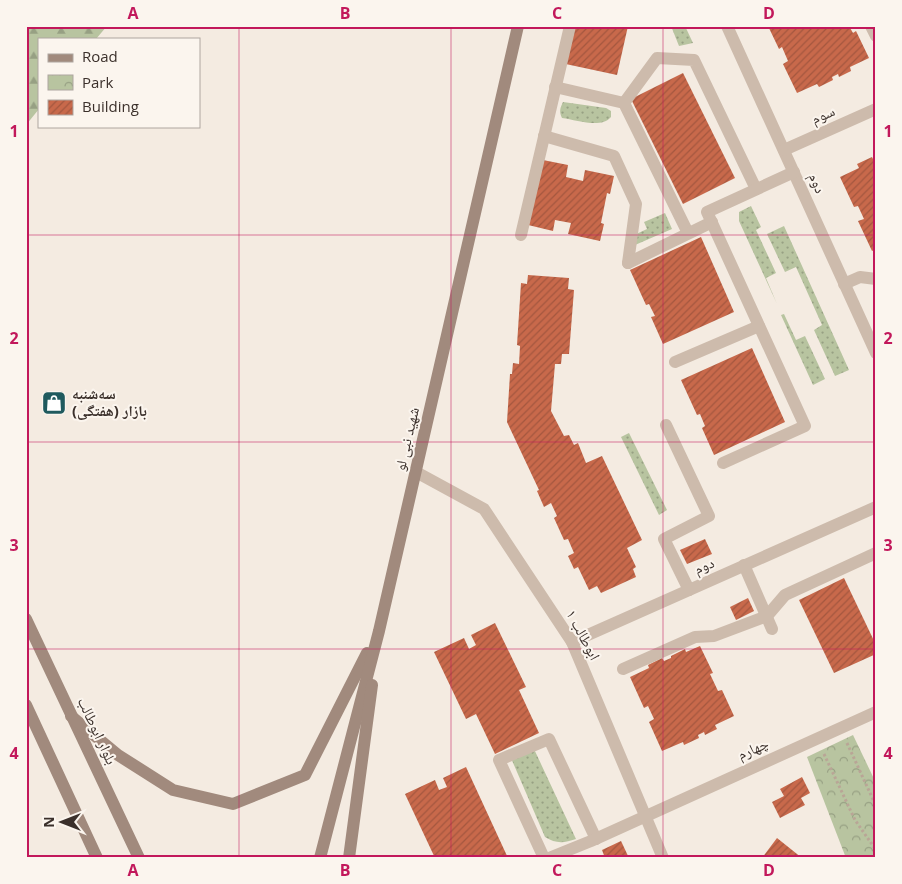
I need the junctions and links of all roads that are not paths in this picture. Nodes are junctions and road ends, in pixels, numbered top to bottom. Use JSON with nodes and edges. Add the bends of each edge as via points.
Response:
{"nodes":[{"id":1,"x":518,"y":26,"type":"edge"},
{"id":2,"x":570,"y":26,"type":"edge"},
{"id":3,"x":727,"y":26,"type":"edge"},
{"id":4,"x":871,"y":26,"type":"edge"},
{"id":5,"x":876,"y":36,"type":"edge"},
{"id":6,"x":555,"y":87,"type":"junction"},
{"id":7,"x":624,"y":103,"type":"junction"},
{"id":8,"x":876,"y":109,"type":"edge"},
{"id":9,"x":544,"y":136,"type":"junction"},
{"id":10,"x":784,"y":150,"type":"junction"},
{"id":11,"x":794,"y":172,"type":"junction"},
{"id":12,"x":756,"y":189,"type":"junction"},
{"id":13,"x":712,"y":222,"type":"junction"},
{"id":14,"x":688,"y":233,"type":"junction"},
{"id":15,"x":521,"y":235,"type":"dead end"},
{"id":16,"x":876,"y":279,"type":"edge"},
{"id":17,"x":844,"y":284,"type":"junction"},
{"id":18,"x":759,"y":326,"type":"junction"},
{"id":19,"x":876,"y":352,"type":"edge"},
{"id":20,"x":675,"y":362,"type":"dead end"},
{"id":21,"x":666,"y":425,"type":"dead end"},
{"id":22,"x":723,"y":463,"type":"dead end"},
{"id":23,"x":416,"y":472,"type":"junction"},
{"id":24,"x":876,"y":507,"type":"edge"},
{"id":25,"x":876,"y":553,"type":"edge"},
{"id":26,"x":744,"y":566,"type":"junction"},
{"id":27,"x":689,"y":590,"type":"junction"},
{"id":28,"x":767,"y":616,"type":"junction"},
{"id":29,"x":26,"y":619,"type":"edge"},
{"id":30,"x":772,"y":629,"type":"dead end"},
{"id":31,"x":379,"y":630,"type":"junction"},
{"id":32,"x":572,"y":642,"type":"junction"},
{"id":33,"x":623,"y":669,"type":"dead end"},
{"id":34,"x":26,"y":705,"type":"edge"},
{"id":35,"x":876,"y":712,"type":"edge"},
{"id":36,"x":71,"y":716,"type":"junction"},
{"id":37,"x":644,"y":816,"type":"junction"},
{"id":38,"x":596,"y":839,"type":"junction"},
{"id":39,"x":97,"y":858,"type":"edge"},
{"id":40,"x":139,"y":858,"type":"edge"},
{"id":41,"x":320,"y":858,"type":"edge"},
{"id":42,"x":349,"y":858,"type":"edge"},
{"id":43,"x":544,"y":858,"type":"edge"},
{"id":44,"x":549,"y":858,"type":"edge"},
{"id":45,"x":663,"y":858,"type":"edge"}],
"edges":[{"from":1,"to":23,"type":"main road","name":"شهید نبی لو"},
{"from":2,"to":6,"type":"street"},
{"from":3,"to":10,"type":"street","name":"دوم"},
{"from":4,"to":5,"type":"street"},
{"from":6,"to":7,"type":"street"},
{"from":6,"to":9,"type":"street"},
{"from":7,"to":12,"type":"street","via":[[657,58],[694,60]]},
{"from":7,"to":14,"type":"street"},
{"from":8,"to":10,"type":"street","name":"سوم"},
{"from":9,"to":14,"type":"street","via":[[614,156],[636,204],[628,263]]},
{"from":9,"to":15,"type":"street"},
{"from":10,"to":11,"type":"street","name":"دوم"},
{"from":11,"to":12,"type":"street"},
{"from":11,"to":17,"type":"street","name":"دوم"},
{"from":12,"to":13,"type":"street","via":[[707,212]]},
{"from":13,"to":14,"type":"street"},
{"from":13,"to":18,"type":"street"},
{"from":16,"to":17,"type":"street","via":[[860,277]]},
{"from":17,"to":19,"type":"street","name":"دوم"},
{"from":18,"to":20,"type":"street"},
{"from":18,"to":22,"type":"street","via":[[805,426]]},
{"from":21,"to":27,"type":"street","via":[[709,516],[664,538]]},
{"from":23,"to":31,"type":"main road","name":"شهید نبی لو"},
{"from":23,"to":32,"type":"street","name":"ابوطالب ۱","via":[[484,509]]},
{"from":24,"to":26,"type":"street","name":"دوم"},
{"from":25,"to":28,"type":"street","via":[[785,595]]},
{"from":26,"to":27,"type":"street","name":"دوم"},
{"from":26,"to":28,"type":"street"},
{"from":27,"to":32,"type":"street","name":"دوم"},
{"from":28,"to":30,"type":"street"},
{"from":28,"to":33,"type":"street","via":[[714,636],[695,637]]},
{"from":29,"to":36,"type":"main road","name":"بلوار ابوطالب"},
{"from":31,"to":36,"type":"main road","via":[[305,775],[233,804],[173,790],[118,755]]},
{"from":31,"to":41,"type":"main road","name":"شهید نبی لو"},
{"from":31,"to":42,"type":"main road"},
{"from":32,"to":37,"type":"street","name":"ابوطالب ۱"},
{"from":34,"to":39,"type":"main road"},
{"from":35,"to":37,"type":"street","name":"چهارم"},
{"from":36,"to":40,"type":"main road","name":"بلوار ابوطالب"},
{"from":37,"to":38,"type":"street","name":"چهارم"},
{"from":37,"to":45,"type":"street","name":"ابوطالب ۱"},
{"from":38,"to":43,"type":"street","via":[[549,739],[499,760]]},
{"from":38,"to":44,"type":"street","name":"چهارم"}]}
